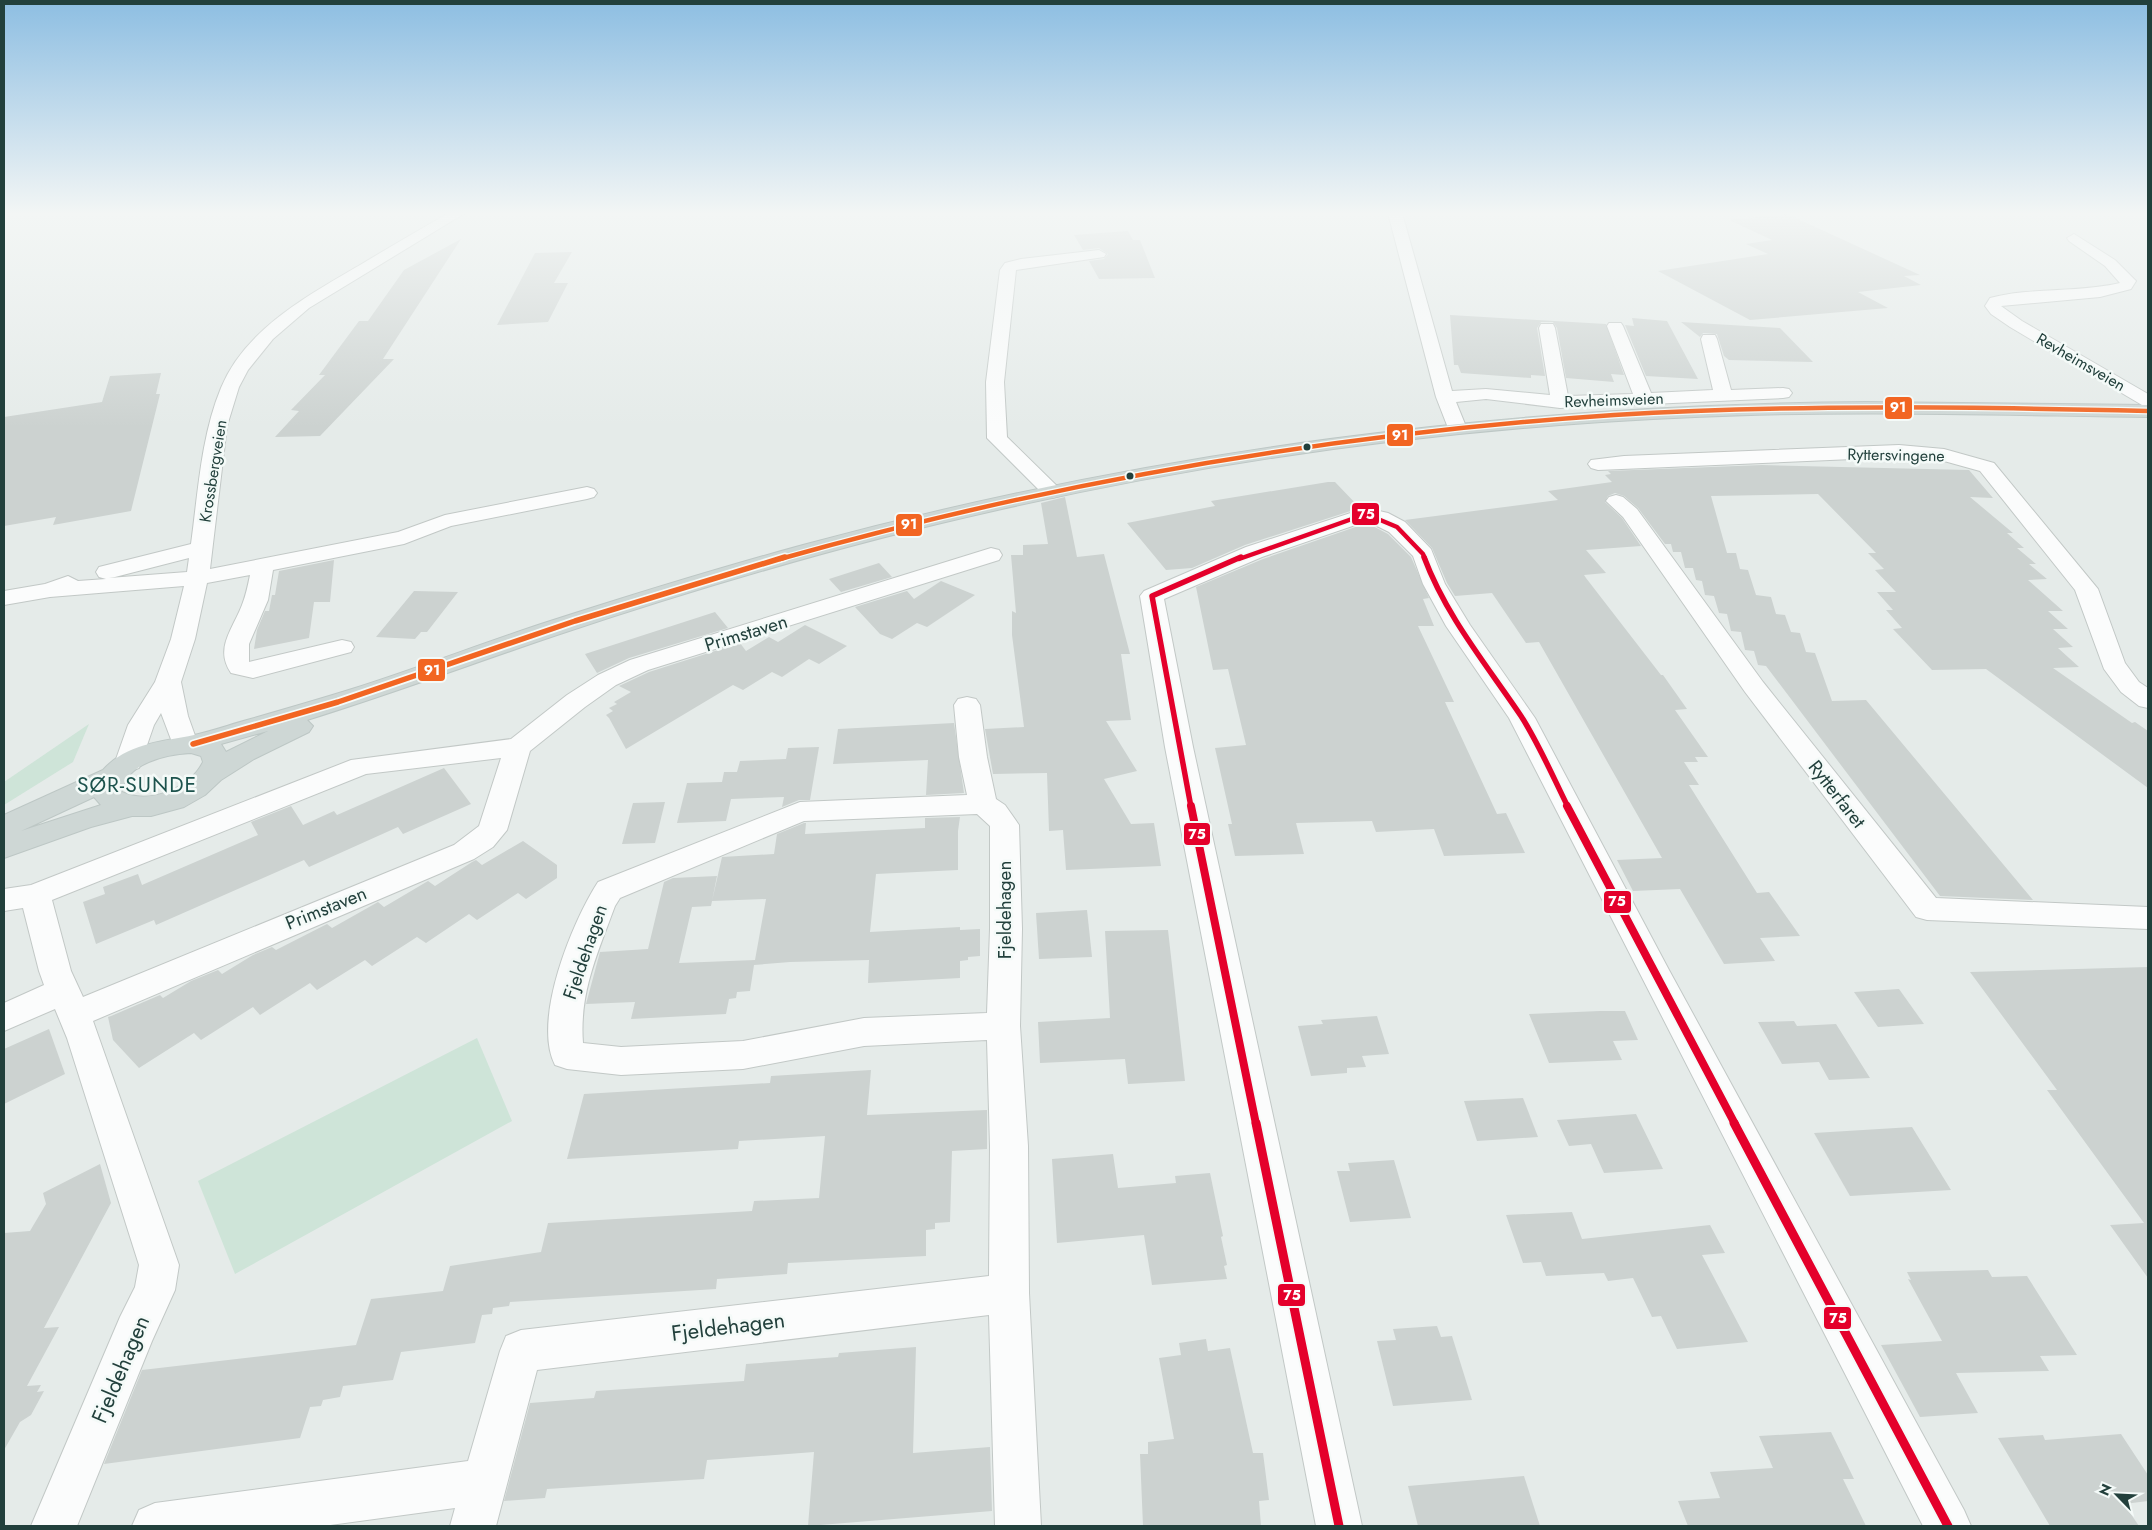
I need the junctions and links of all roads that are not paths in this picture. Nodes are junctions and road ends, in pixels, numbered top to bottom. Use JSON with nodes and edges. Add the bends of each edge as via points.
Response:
{"nodes":[{"id":1,"x":335,"y":284,"type":"edge"},
{"id":2,"x":1006,"y":284,"type":"edge"},
{"id":3,"x":1415,"y":284,"type":"edge"},
{"id":4,"x":2127,"y":284,"type":"edge"},
{"id":5,"x":1614,"y":326,"type":"dead end"},
{"id":6,"x":1547,"y":328,"type":"dead end"},
{"id":7,"x":1709,"y":339,"type":"dead end"},
{"id":8,"x":1783,"y":393,"type":"dead end"},
{"id":9,"x":1723,"y":394,"type":"junction"},
{"id":10,"x":1446,"y":397,"type":"junction"},
{"id":11,"x":1644,"y":399,"type":"junction"},
{"id":12,"x":2148,"y":401,"type":"edge"},
{"id":13,"x":1560,"y":402,"type":"junction"},
{"id":14,"x":2148,"y":411,"type":"edge"},
{"id":15,"x":1457,"y":429,"type":"junction"},
{"id":16,"x":1598,"y":464,"type":"dead end"},
{"id":17,"x":1052,"y":492,"type":"junction"},
{"id":18,"x":587,"y":493,"type":"dead end"},
{"id":19,"x":1616,"y":502,"type":"dead end"},
{"id":20,"x":201,"y":548,"type":"junction"},
{"id":21,"x":991,"y":555,"type":"dead end"},
{"id":22,"x":262,"y":565,"type":"junction"},
{"id":23,"x":197,"y":578,"type":"junction"},
{"id":24,"x":50,"y":590,"type":"junction"},
{"id":25,"x":4,"y":598,"type":"edge"},
{"id":26,"x":342,"y":648,"type":"dead end"},
{"id":27,"x":168,"y":682,"type":"junction"},
{"id":28,"x":383,"y":687,"type":"junction"},
{"id":29,"x":2148,"y":700,"type":"edge"},
{"id":30,"x":967,"y":705,"type":"dead end"},
{"id":31,"x":189,"y":744,"type":"junction"},
{"id":32,"x":518,"y":747,"type":"junction"},
{"id":33,"x":120,"y":770,"type":"junction"},
{"id":34,"x":214,"y":773,"type":"junction"},
{"id":35,"x":983,"y":804,"type":"junction"},
{"id":36,"x":130,"y":808,"type":"junction"},
{"id":37,"x":4,"y":827,"type":"edge"},
{"id":38,"x":4,"y":848,"type":"edge"},
{"id":39,"x":19,"y":898,"type":"edge"},
{"id":40,"x":2148,"y":918,"type":"edge"},
{"id":41,"x":69,"y":1003,"type":"junction"},
{"id":42,"x":4,"y":1018,"type":"edge"},
{"id":43,"x":1003,"y":1026,"type":"junction"},
{"id":44,"x":1009,"y":1292,"type":"junction"},
{"id":45,"x":486,"y":1481,"type":"junction"},
{"id":46,"x":54,"y":1526,"type":"edge"},
{"id":47,"x":155,"y":1526,"type":"edge"},
{"id":48,"x":473,"y":1526,"type":"edge"},
{"id":49,"x":1018,"y":1526,"type":"edge"},
{"id":50,"x":1339,"y":1526,"type":"edge"},
{"id":51,"x":1948,"y":1526,"type":"edge"}],
"edges":[{"from":1,"to":20,"type":"street","name":"Krossbergveien","via":[[267,335],[248,356],[230,387],[218,426]]},
{"from":2,"to":17,"type":"street","via":[[995,382],[997,438]]},
{"from":3,"to":10,"type":"street"},
{"from":4,"to":12,"type":"street","name":"Revheimsveien","via":[[2100,292],[2008,299],[1994,302],[1993,306],[2016,324]]},
{"from":5,"to":11,"type":"street"},
{"from":6,"to":13,"type":"street"},
{"from":7,"to":9,"type":"street"},
{"from":8,"to":9,"type":"street","name":"Revheimsveien"},
{"from":9,"to":11,"type":"street","name":"Revheimsveien"},
{"from":10,"to":13,"type":"street","name":"Revheimsveien","via":[[1486,394]]},
{"from":10,"to":15,"type":"street"},
{"from":11,"to":13,"type":"street","name":"Revheimsveien"},
{"from":14,"to":15,"type":"main road","name":"Revheimsveien","via":[[1911,407],[1776,409],[1634,414]]},
{"from":15,"to":17,"type":"main road","name":"Revheimsveien","via":[[1264,454]]},
{"from":16,"to":29,"type":"street","name":"Ryttersvingene","via":[[1631,456],[1919,453],[1967,458],[1987,467],[2086,589],[2113,664],[2130,687]]},
{"from":17,"to":28,"type":"main road","name":"Revheimsveien","via":[[855,539],[701,582],[580,619]]},
{"from":18,"to":22,"type":"street","name":"Krossbergveien","via":[[444,521],[404,537]]},
{"from":19,"to":40,"type":"street","name":"Rytterfaret","via":[[1630,513],[1754,687],[1927,909]]},
{"from":20,"to":23,"type":"street","name":"Krossbergveien"},
{"from":20,"to":24,"type":"street","name":"Krossbergveien","via":[[75,580]]},
{"from":21,"to":32,"type":"street","name":"Primstaven","via":[[639,665],[607,680],[576,701]]},
{"from":22,"to":23,"type":"street","name":"Krossbergveien"},
{"from":22,"to":26,"type":"street","via":[[256,601],[236,646],[237,665],[253,670]]},
{"from":23,"to":24,"type":"street","name":"Krossbergveien"},
{"from":23,"to":27,"type":"street","name":"Krossbergveien","via":[[183,639]]},
{"from":24,"to":25,"type":"street","name":"Krossbergveien"},
{"from":27,"to":31,"type":"street","via":[[175,716]]},
{"from":27,"to":33,"type":"street","name":"Krossbergveien","via":[[141,725]]},
{"from":28,"to":31,"type":"main road","name":"Revheimsveien"},
{"from":28,"to":34,"type":"main road","name":"Revheimsveien","via":[[244,753]]},
{"from":30,"to":35,"type":"street"},
{"from":31,"to":33,"type":"main road","name":"Revheimsveien","via":[[156,749]]},
{"from":31,"to":34,"type":"main road","via":[[212,749],[218,763]]},
{"from":32,"to":39,"type":"street","via":[[361,766]]},
{"from":32,"to":41,"type":"street","name":"Primstaven","via":[[492,830],[464,852]]},
{"from":33,"to":36,"type":"main road","via":[[106,788],[108,797],[116,804]]},
{"from":33,"to":37,"type":"main road"},
{"from":34,"to":36,"type":"main road","name":"Revheimsveien","via":[[187,794],[154,805]]},
{"from":35,"to":43,"type":"street","name":"Fjeldehagen","via":[[995,812],[1004,825],[1006,929]]},
{"from":35,"to":43,"type":"street","name":"Fjeldehagen","via":[[800,812],[609,890],[600,904],[570,986],[564,1018],[567,1055],[621,1061],[743,1055],[864,1032]]},
{"from":36,"to":38,"type":"main road","via":[[83,819]]},
{"from":39,"to":41,"type":"street"},
{"from":41,"to":42,"type":"street","name":"Primstaven"},
{"from":41,"to":46,"type":"street","name":"Fjeldehagen","via":[[159,1265],[155,1290]]},
{"from":43,"to":44,"type":"street","name":"Fjeldehagen","via":[[1009,1146]]},
{"from":44,"to":45,"type":"street","name":"Fjeldehagen","via":[[521,1351]]},
{"from":44,"to":49,"type":"street","name":"Fjeldehagen"},
{"from":45,"to":47,"type":"street"},
{"from":45,"to":48,"type":"street","name":"Fjeldehagen"},
{"from":50,"to":51,"type":"street","via":[[1181,757],[1152,596],[1254,552],[1366,514],[1397,527],[1423,554],[1434,584],[1458,626],[1522,718]]}]}
